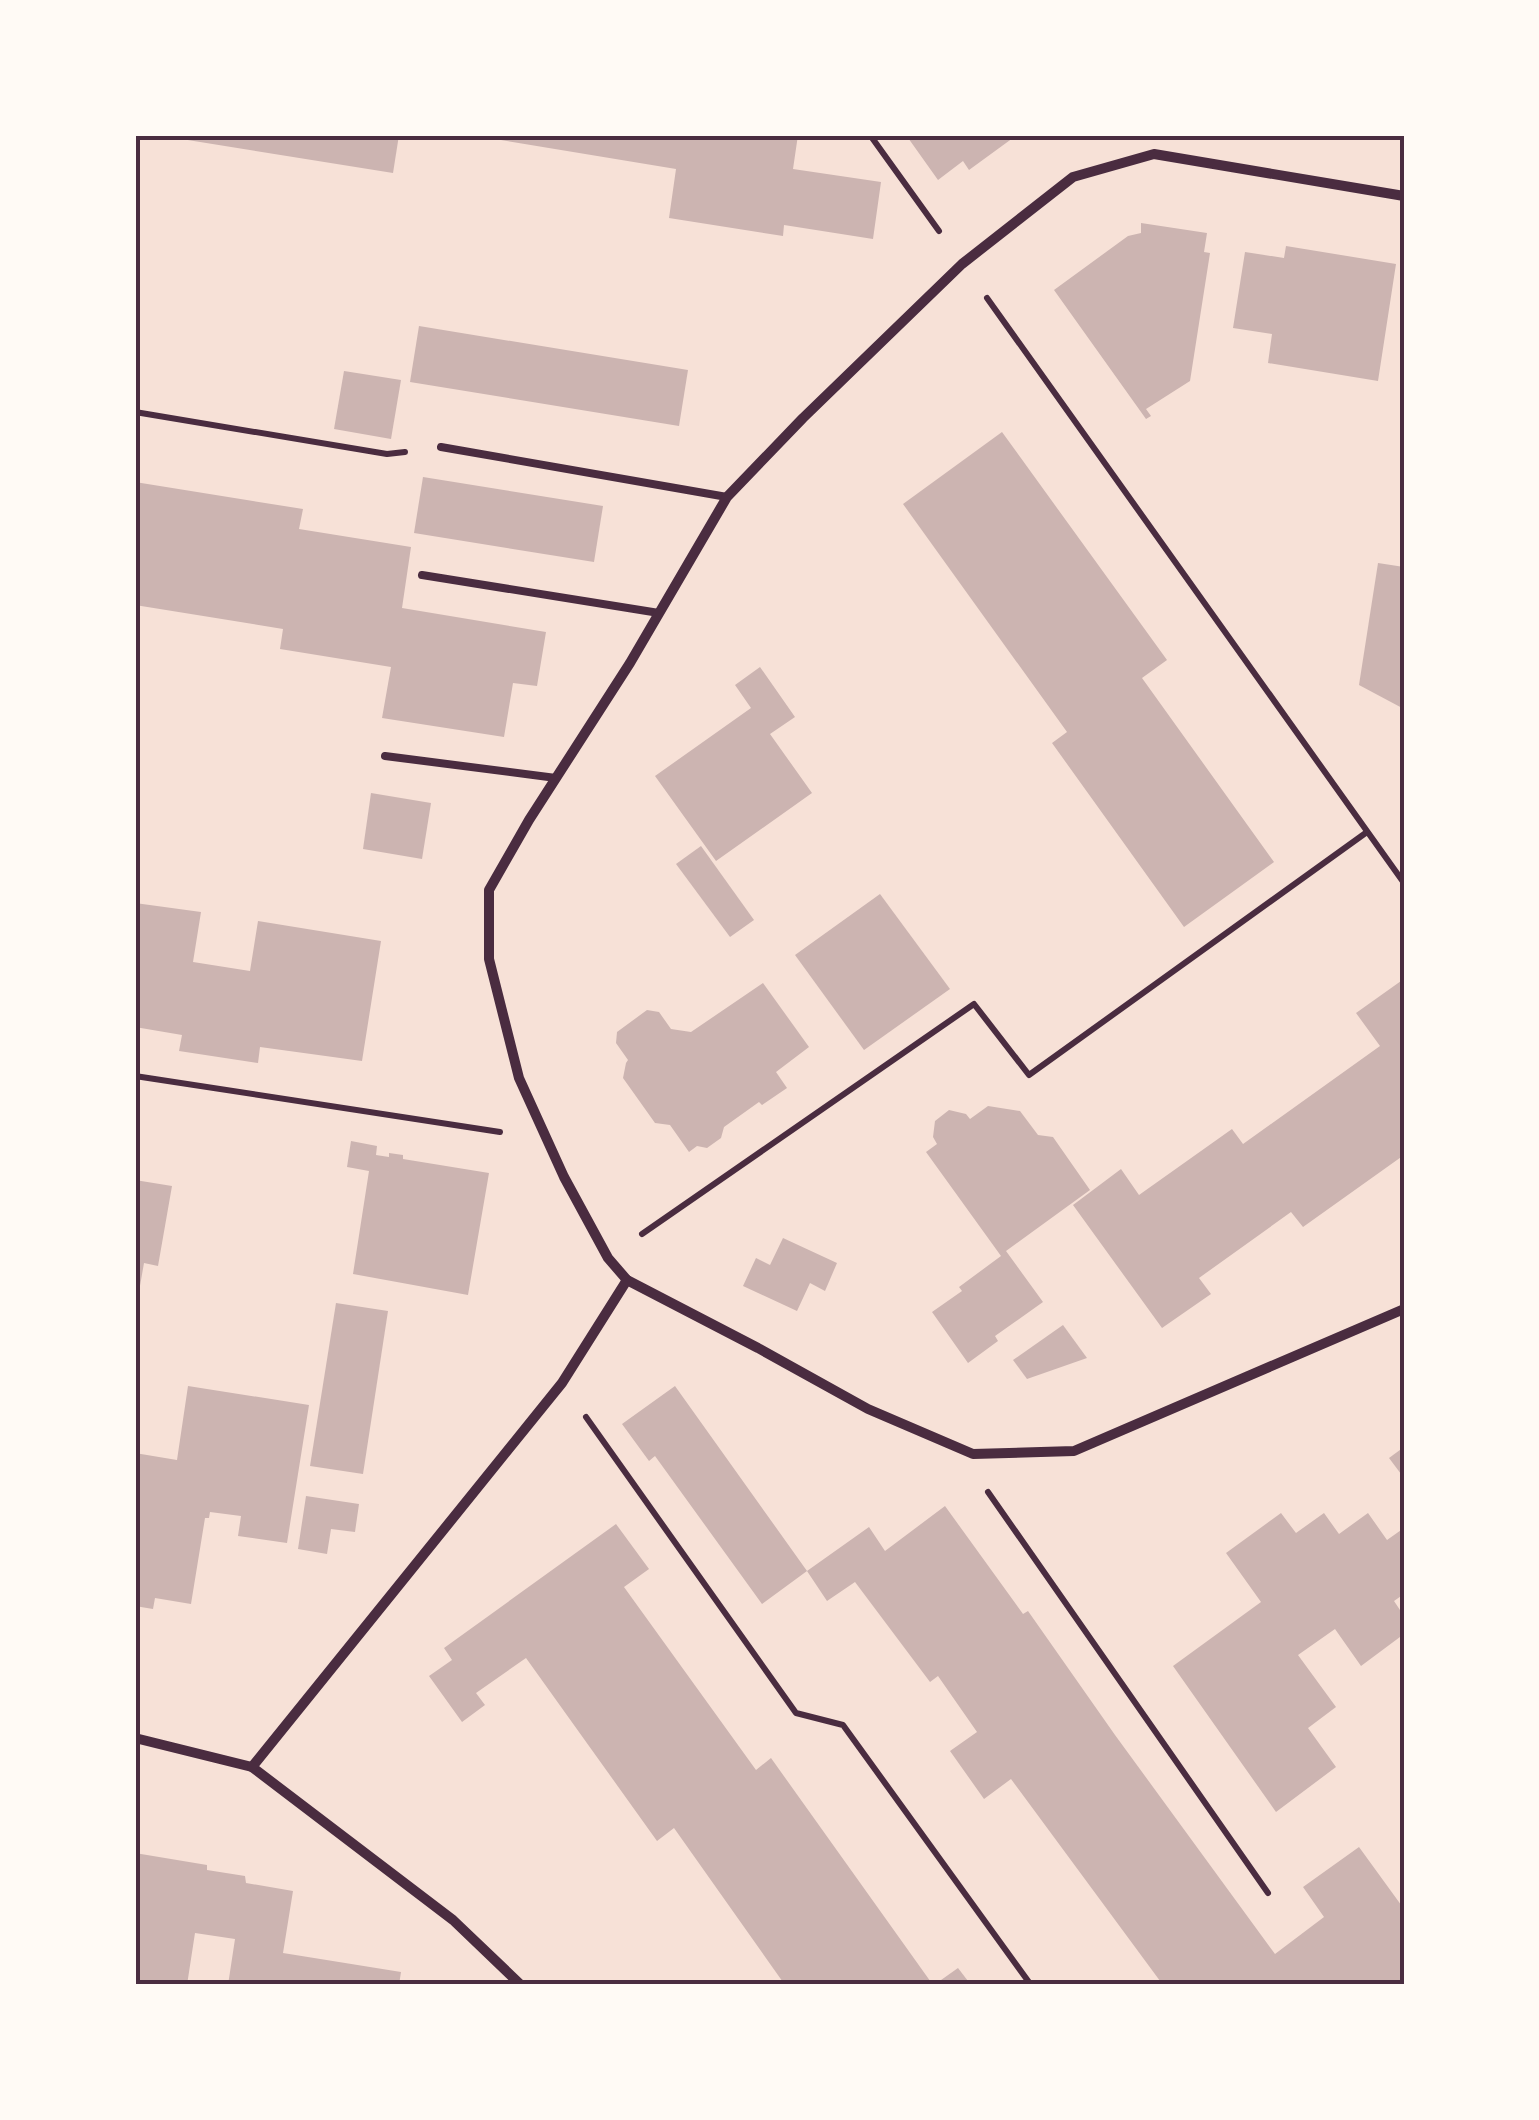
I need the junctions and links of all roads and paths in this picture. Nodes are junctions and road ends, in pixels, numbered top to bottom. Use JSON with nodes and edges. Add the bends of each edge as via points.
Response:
{"nodes":[{"id":1,"x":870,"y":135,"type":"edge"},
{"id":2,"x":1404,"y":196,"type":"edge"},
{"id":3,"x":962,"y":264,"type":"junction"},
{"id":4,"x":135,"y":412,"type":"edge"},
{"id":5,"x":440,"y":447,"type":"joint"},
{"id":6,"x":726,"y":497,"type":"junction"},
{"id":7,"x":422,"y":575,"type":"dead end"},
{"id":8,"x":658,"y":613,"type":"junction"},
{"id":9,"x":385,"y":756,"type":"dead end"},
{"id":10,"x":556,"y":778,"type":"junction"},
{"id":11,"x":1367,"y":832,"type":"junction"},
{"id":12,"x":1404,"y":884,"type":"edge"},
{"id":13,"x":135,"y":1076,"type":"edge"},
{"id":14,"x":548,"y":1140,"type":"junction"},
{"id":15,"x":608,"y":1258,"type":"junction"},
{"id":16,"x":626,"y":1280,"type":"junction"},
{"id":17,"x":1404,"y":1309,"type":"edge"},
{"id":18,"x":562,"y":1383,"type":"junction"},
{"id":19,"x":957,"y":1447,"type":"junction"},
{"id":20,"x":135,"y":1738,"type":"edge"},
{"id":21,"x":252,"y":1768,"type":"junction"},
{"id":22,"x":1268,"y":1893,"type":"dead end"},
{"id":23,"x":521,"y":1985,"type":"edge"},
{"id":24,"x":1031,"y":1985,"type":"edge"}],
"edges":[{"from":1,"to":3,"type":"path"},
{"from":2,"to":3,"type":"street","via":[[1154,154],[1074,177]]},
{"from":3,"to":6,"type":"street"},
{"from":3,"to":11,"type":"path"},
{"from":4,"to":5,"type":"path","via":[[388,454]]},
{"from":5,"to":6,"type":"lane"},
{"from":6,"to":8,"type":"street"},
{"from":7,"to":8,"type":"lane"},
{"from":8,"to":10,"type":"street"},
{"from":9,"to":10,"type":"lane"},
{"from":10,"to":14,"type":"street","via":[[490,890],[489,960],[519,1078]]},
{"from":11,"to":12,"type":"path"},
{"from":11,"to":15,"type":"path","via":[[1029,1075],[974,1004]]},
{"from":13,"to":14,"type":"path"},
{"from":14,"to":15,"type":"street"},
{"from":15,"to":16,"type":"street"},
{"from":16,"to":18,"type":"street"},
{"from":16,"to":19,"type":"street","via":[[868,1409]]},
{"from":17,"to":19,"type":"street","via":[[1074,1450],[973,1454]]},
{"from":18,"to":21,"type":"street"},
{"from":18,"to":24,"type":"path","via":[[796,1713],[843,1724]]},
{"from":19,"to":22,"type":"path"},
{"from":20,"to":21,"type":"street"},
{"from":21,"to":23,"type":"street","via":[[453,1920]]}]}
